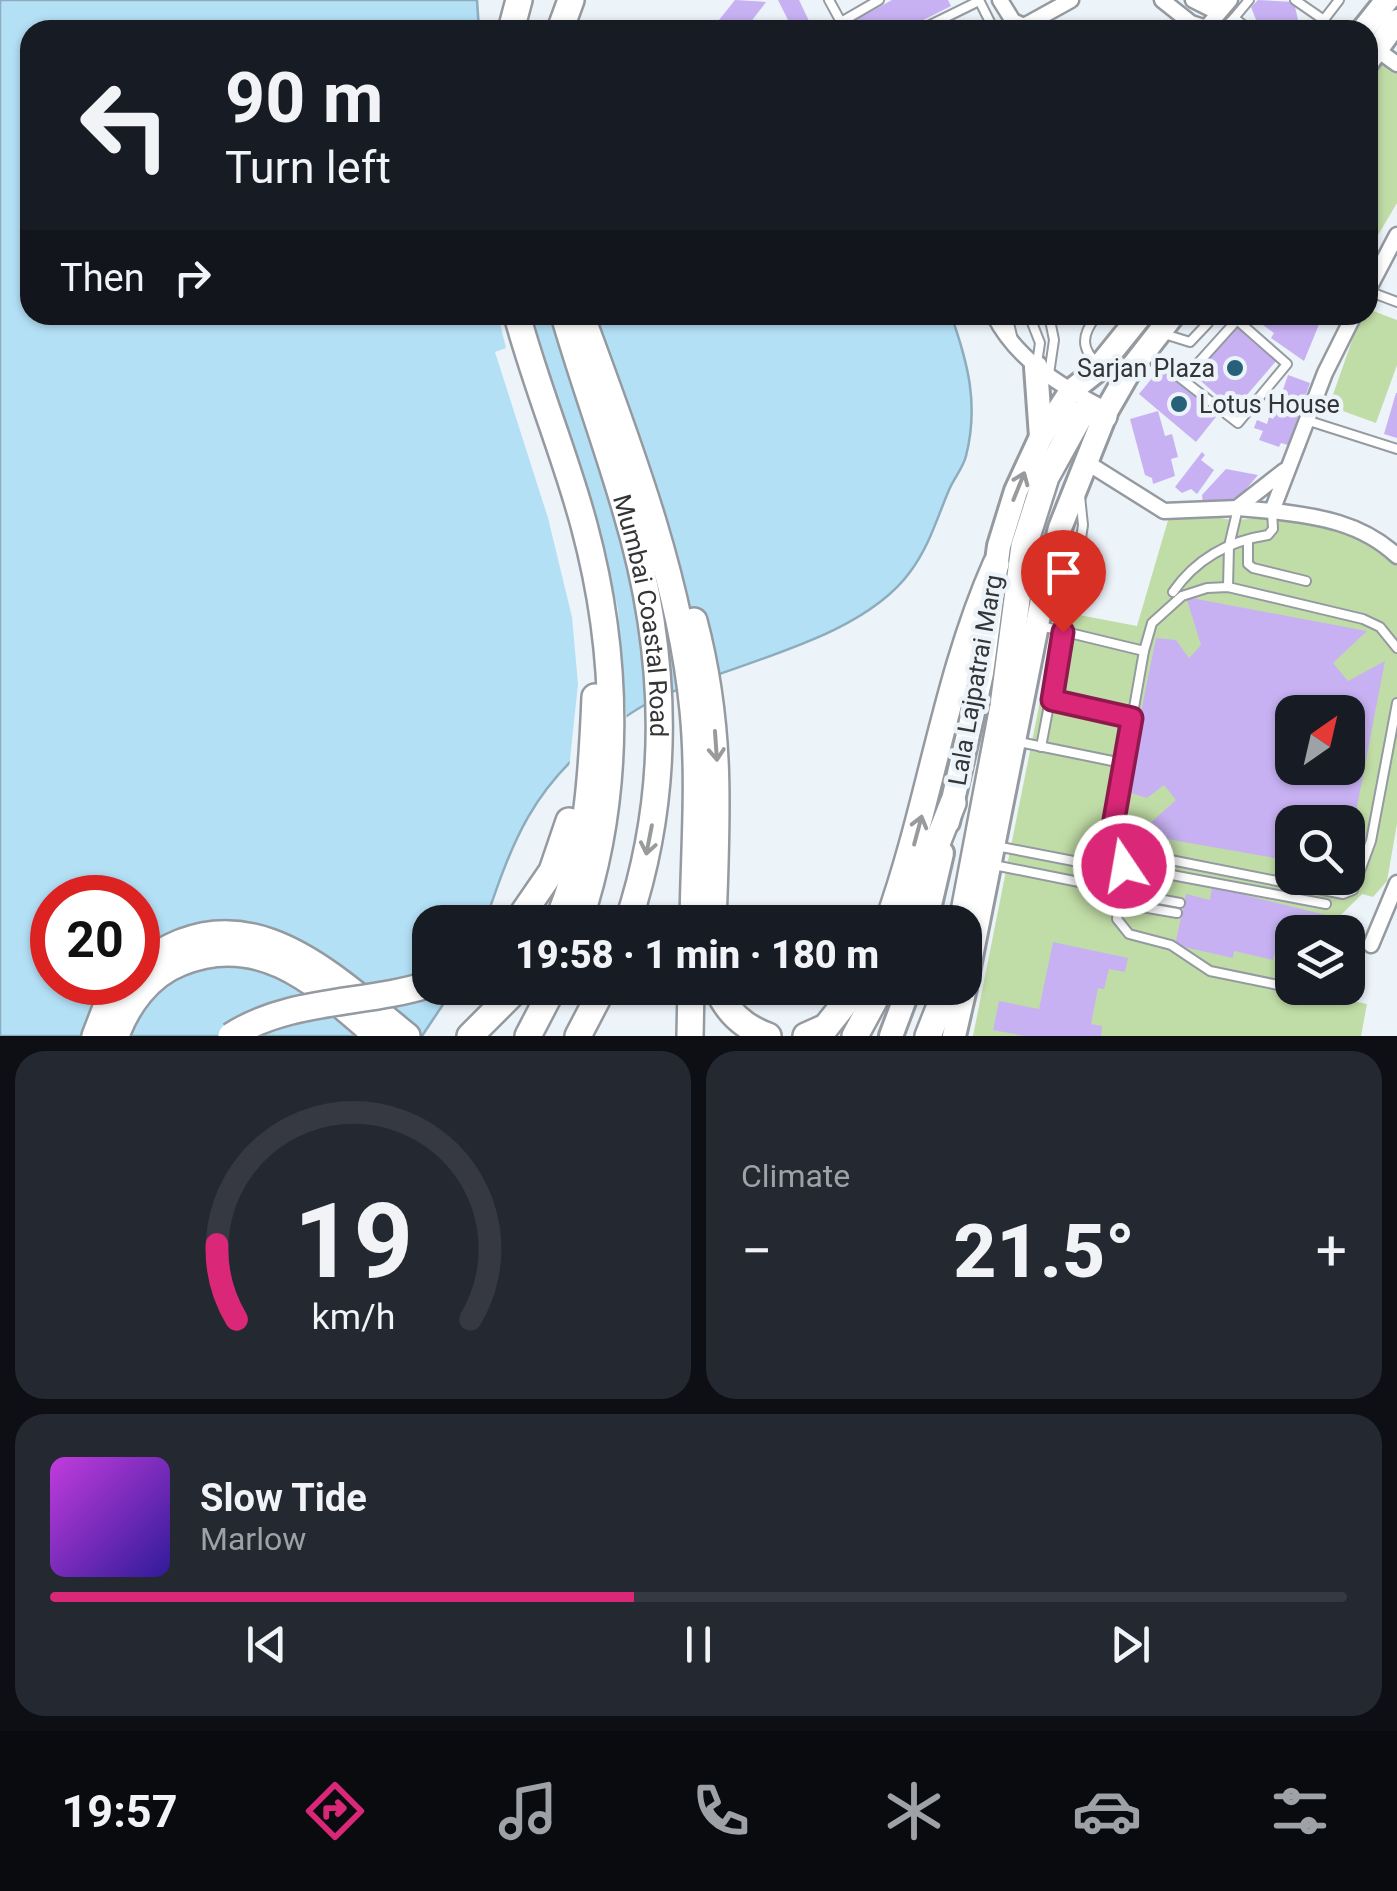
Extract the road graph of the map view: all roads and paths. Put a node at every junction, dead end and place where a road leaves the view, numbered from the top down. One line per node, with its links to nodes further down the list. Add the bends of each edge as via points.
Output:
1 (878, 0): 12 (lane)
2 (979, 0): 13 (lane)
3 (1071, 0): 14 (street)
4 (1162, 0): 15 (street)
5 (1193, 0): 6 (street, via 1208,8)
6 (1216, 0)
7 (1230, 0): 16 (street)
8 (1249, 0): 11 (lane)
9 (1295, 0): 18 (lane)
10 (1339, 0): 18 (lane)
11 (1234, 18): 17 (lane)
12 (852, 20)
13 (940, 20)
14 (1035, 20)
15 (1187, 20)
16 (1213, 20)
17 (1237, 20)
18 (1324, 20)
19 (1397, 235): 20 (street)
20 (1378, 271)
21 (567, 325): 82 (highway, Mumbai Coastal Road, one-way to 82, via 631,528 659,669 660,766)
22 (584, 325): 49 (highway)
23 (1000, 325): 37 (street)
24 (1010, 325): 37 (lane)
25 (1034, 325): 39 (lane)
26 (1050, 325): 39 (lane, via 1054,340)
27 (1084, 325): 35 (lane)
28 (1089, 325): 35 (lane)
29 (1133, 325): 38 (main road)
30 (1206, 325): 36 (lane, via 1190,342)
31 (1232, 325): 40 (lane)
32 (1243, 325): 40 (lane, via 1287,364 1238,423)
33 (1349, 325): 42 (street)
34 (520, 327): 63 (highway, via 581,571); 81 (highway, Mumbai Coastal Road, via 584,523 608,660 608,787)
35 (1085, 330): 38 (lane, via 1088,356)
36 (1159, 333): 40 (lane); 41 (main road)
37 (1016, 350): 39 (street)
38 (1101, 366): 41 (main road)
39 (1043, 370): 41 (street); 43 (main road)
40 (1183, 380)
41 (1091, 408): 43 (main road, Lala Lajpatrai Marg); 46 (main road, Lala Lajpatrai Marg); 88 (highway, via 1046,477 1024,546 1003,706)
42 (1306, 420): 44 (lane); 45 (street)
43 (1041, 438): 53 (main road, Lala Lajpatrai Marg, one-way to 43, via 1016,491)
44 (1397, 449)
45 (1289, 467): 47 (street); 48 (street)
46 (1082, 471): 47 (street, via 1164,511); 57 (main road, Lala Lajpatrai Marg, via 1042,600)
47 (1238, 508): 48 (street); 51 (lane)
48 (1272, 510): 50 (lane, via 1271,533); 52 (street, via 1353,527)
49 (650, 521): 83 (highway, via 680,622 693,712); 84 (highway, one-way to 84, via 692,615 712,701 718,767)
50 (1248, 540): 51 (lane); 54 (lane, via 1253,568)
51 (1229, 546): 55 (lane); 56 (lane, via 1198,562)
52 (1397, 556)
53 (996, 564): 70 (main road, Lala Lajpatrai Marg, via 982,673); 85 (highway, one-way to 53, via 967,634)
54 (1306, 581)
55 (1228, 587): 59 (lane, via 1362,619 1380,627); 60 (lane, via 1193,592 1166,609 1152,623)
56 (1174, 592)
57 (1046, 627): 58 (lane); 61 (main road, Lala Lajpatrai Marg)
58 (1063, 632): 60 (lane); 62 (lane)
59 (1397, 648)
60 (1144, 651): 66 (lane)
61 (1036, 678): 62 (lane); 67 (main road, Lala Lajpatrai Marg)
62 (1056, 681): 64 (lane)
63 (596, 692): 79 (highway, via 563,846); 80 (highway, via 586,814)
64 (1052, 700): 66 (lane); 68 (lane)
65 (1397, 703): 71 (lane, via 1371,841 1354,890 1343,894)
66 (1132, 718): 69 (lane)
67 (1020, 743): 68 (lane); 72 (main road, Lala Lajpatrai Marg)
68 (1040, 747): 69 (lane)
69 (1122, 763): 71 (lane, via 1114,820)
70 (953, 803): 86 (highway); 87 (main road, Lala Lajpatrai Marg)
71 (1125, 851): 73 (lane)
72 (991, 855): 74 (lane, via 1089,884); 74 (lane, via 1089,864); 89 (main road, Lala Lajpatrai Marg)
73 (1124, 866): 76 (lane); 78 (lane)
74 (1107, 878): 76 (lane)
75 (1397, 882): 90 (street)
76 (1122, 887): 77 (lane); 77 (lane, via 1178,908)
77 (1119, 903): 92 (lane, via 1117,919 1129,934 1171,945 1220,974)
78 (1326, 904)
79 (529, 905)
80 (563, 905)
81 (584, 905)
82 (633, 905)
83 (694, 905)
84 (714, 905)
85 (894, 905)
86 (913, 905)
87 (930, 905)
88 (965, 905)
89 (981, 905)
90 (1371, 945)
91 (160, 953): 109 (highway, via 198,936 268,939 316,964)
92 (1275, 984)
93 (412, 989): 107 (highway, bridge, via 292,1011)
94 (108, 1005): 105 (highway)
95 (501, 1005): 110 (highway)
96 (544, 1005): 111 (highway)
97 (595, 1005): 112 (highway)
98 (691, 1005): 113 (highway)
99 (726, 1005): 114 (highway)
100 (844, 1005): 115 (highway)
101 (872, 1005): 116 (highway)
102 (903, 1005): 117 (main road)
103 (940, 1005): 118 (highway)
104 (961, 1005): 119 (main road, Lala Lajpatrai Marg)
105 (95, 1036)
106 (116, 1036): 108 (highway, via 131,1005 158,976 216,952 257,954 281,964)
107 (231, 1036)
108 (376, 1036)
109 (407, 1036)
110 (470, 1036)
111 (528, 1036)
112 (578, 1036)
113 (690, 1036)
114 (768, 1036)
115 (806, 1036)
116 (855, 1036)
117 (892, 1036)
118 (928, 1036)
119 (954, 1036)

